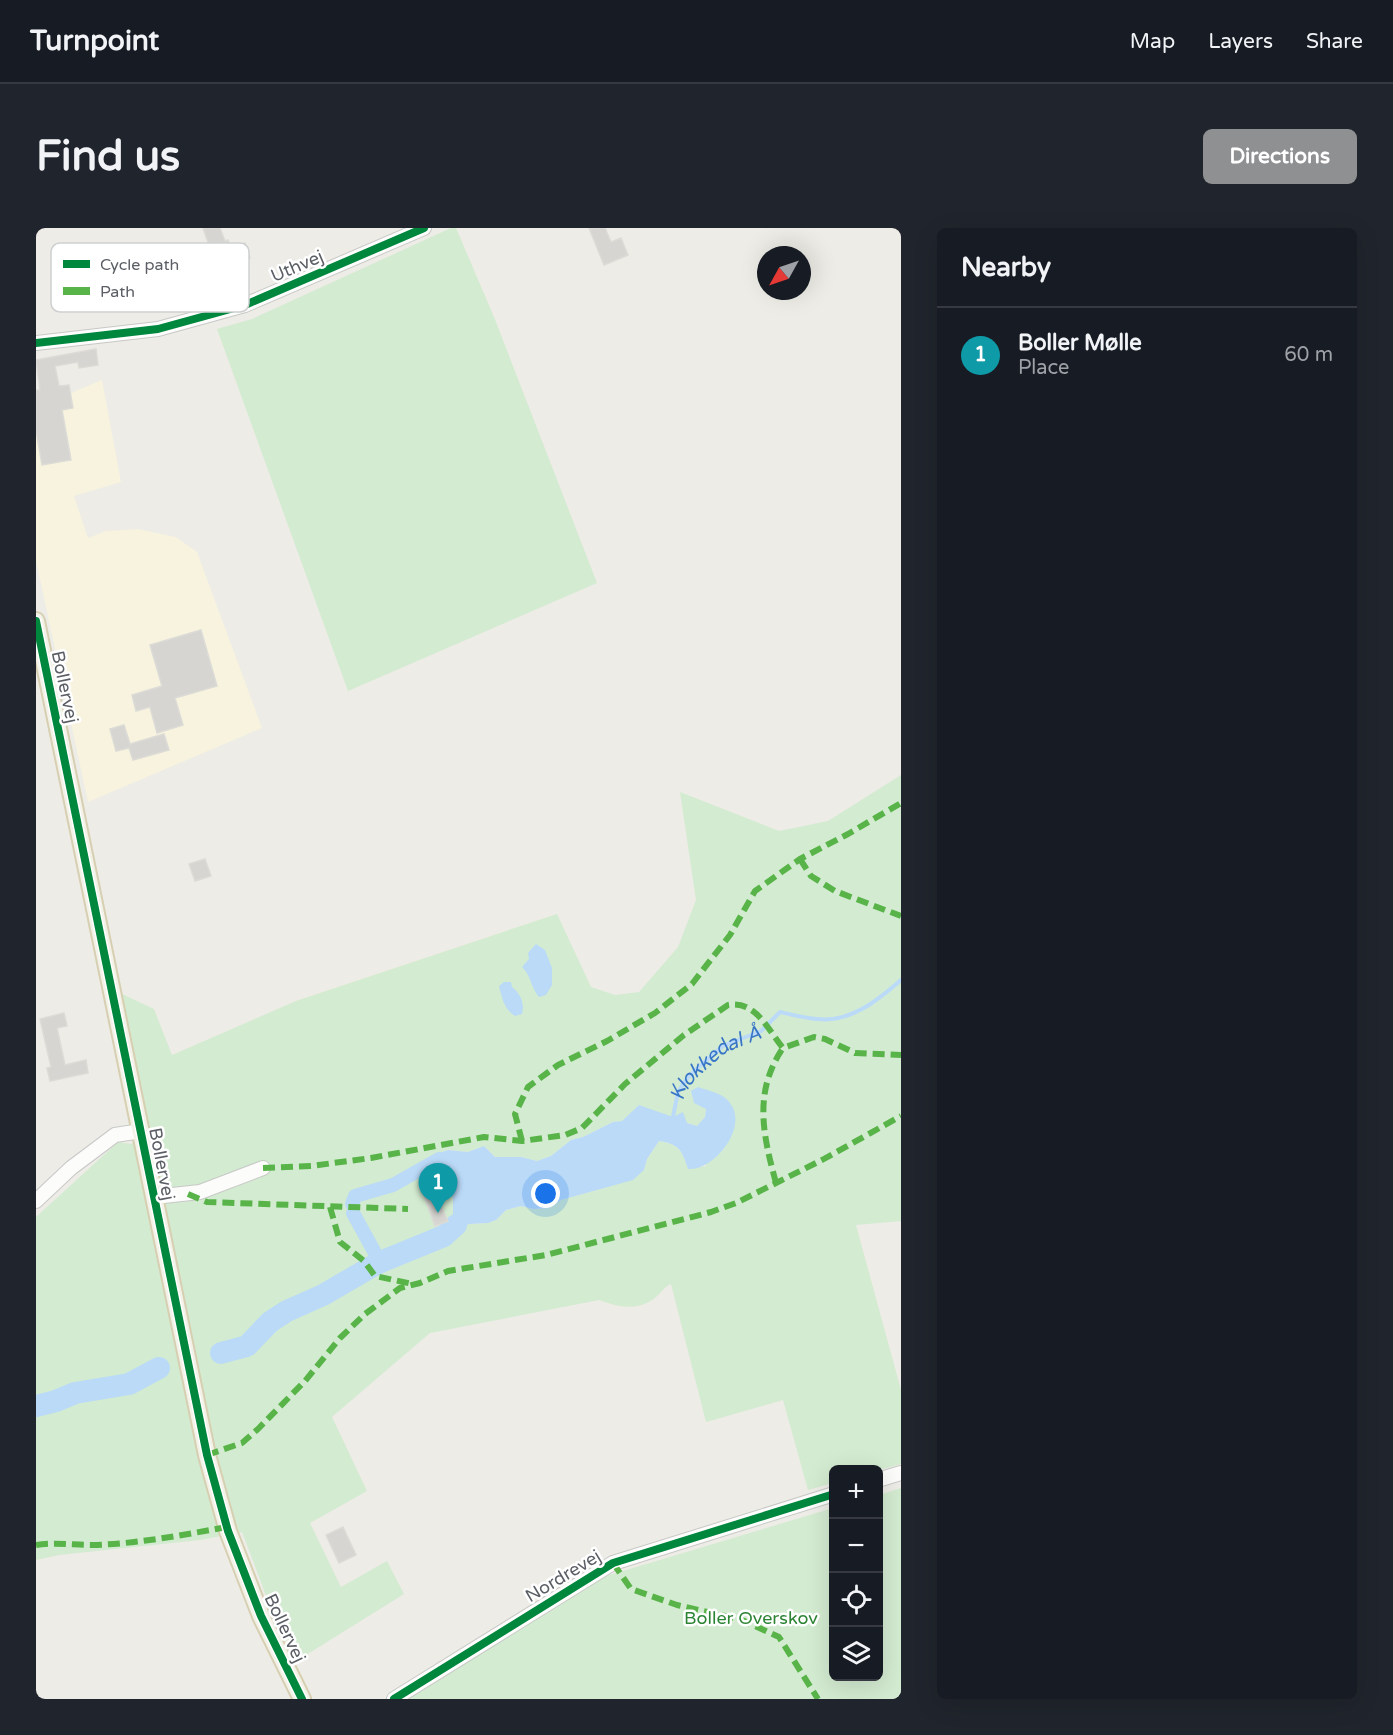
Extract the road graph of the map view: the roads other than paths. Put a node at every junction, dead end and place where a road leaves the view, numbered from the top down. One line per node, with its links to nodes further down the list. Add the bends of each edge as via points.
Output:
1 (424, 228): 2 (street, Uthvej)
2 (249, 302)
3 (217, 312): 4 (street, Uthvej, via 158,329)
4 (36, 343)
5 (36, 621): 6 (main road, Bollervej)
6 (141, 1131): 8 (main road, Bollervej); 9 (street, via 115,1135)
7 (263, 1168): 8 (street, Bollervej, via 200,1192)
8 (154, 1197): 13 (main road, Bollervej, via 207,1455 228,1531 261,1616)
9 (36, 1201)
10 (901, 1473): 11 (street)
11 (883, 1479)
12 (829, 1496): 14 (street, Nordrevej, via 613,1563)
13 (302, 1699)
14 (394, 1699)

